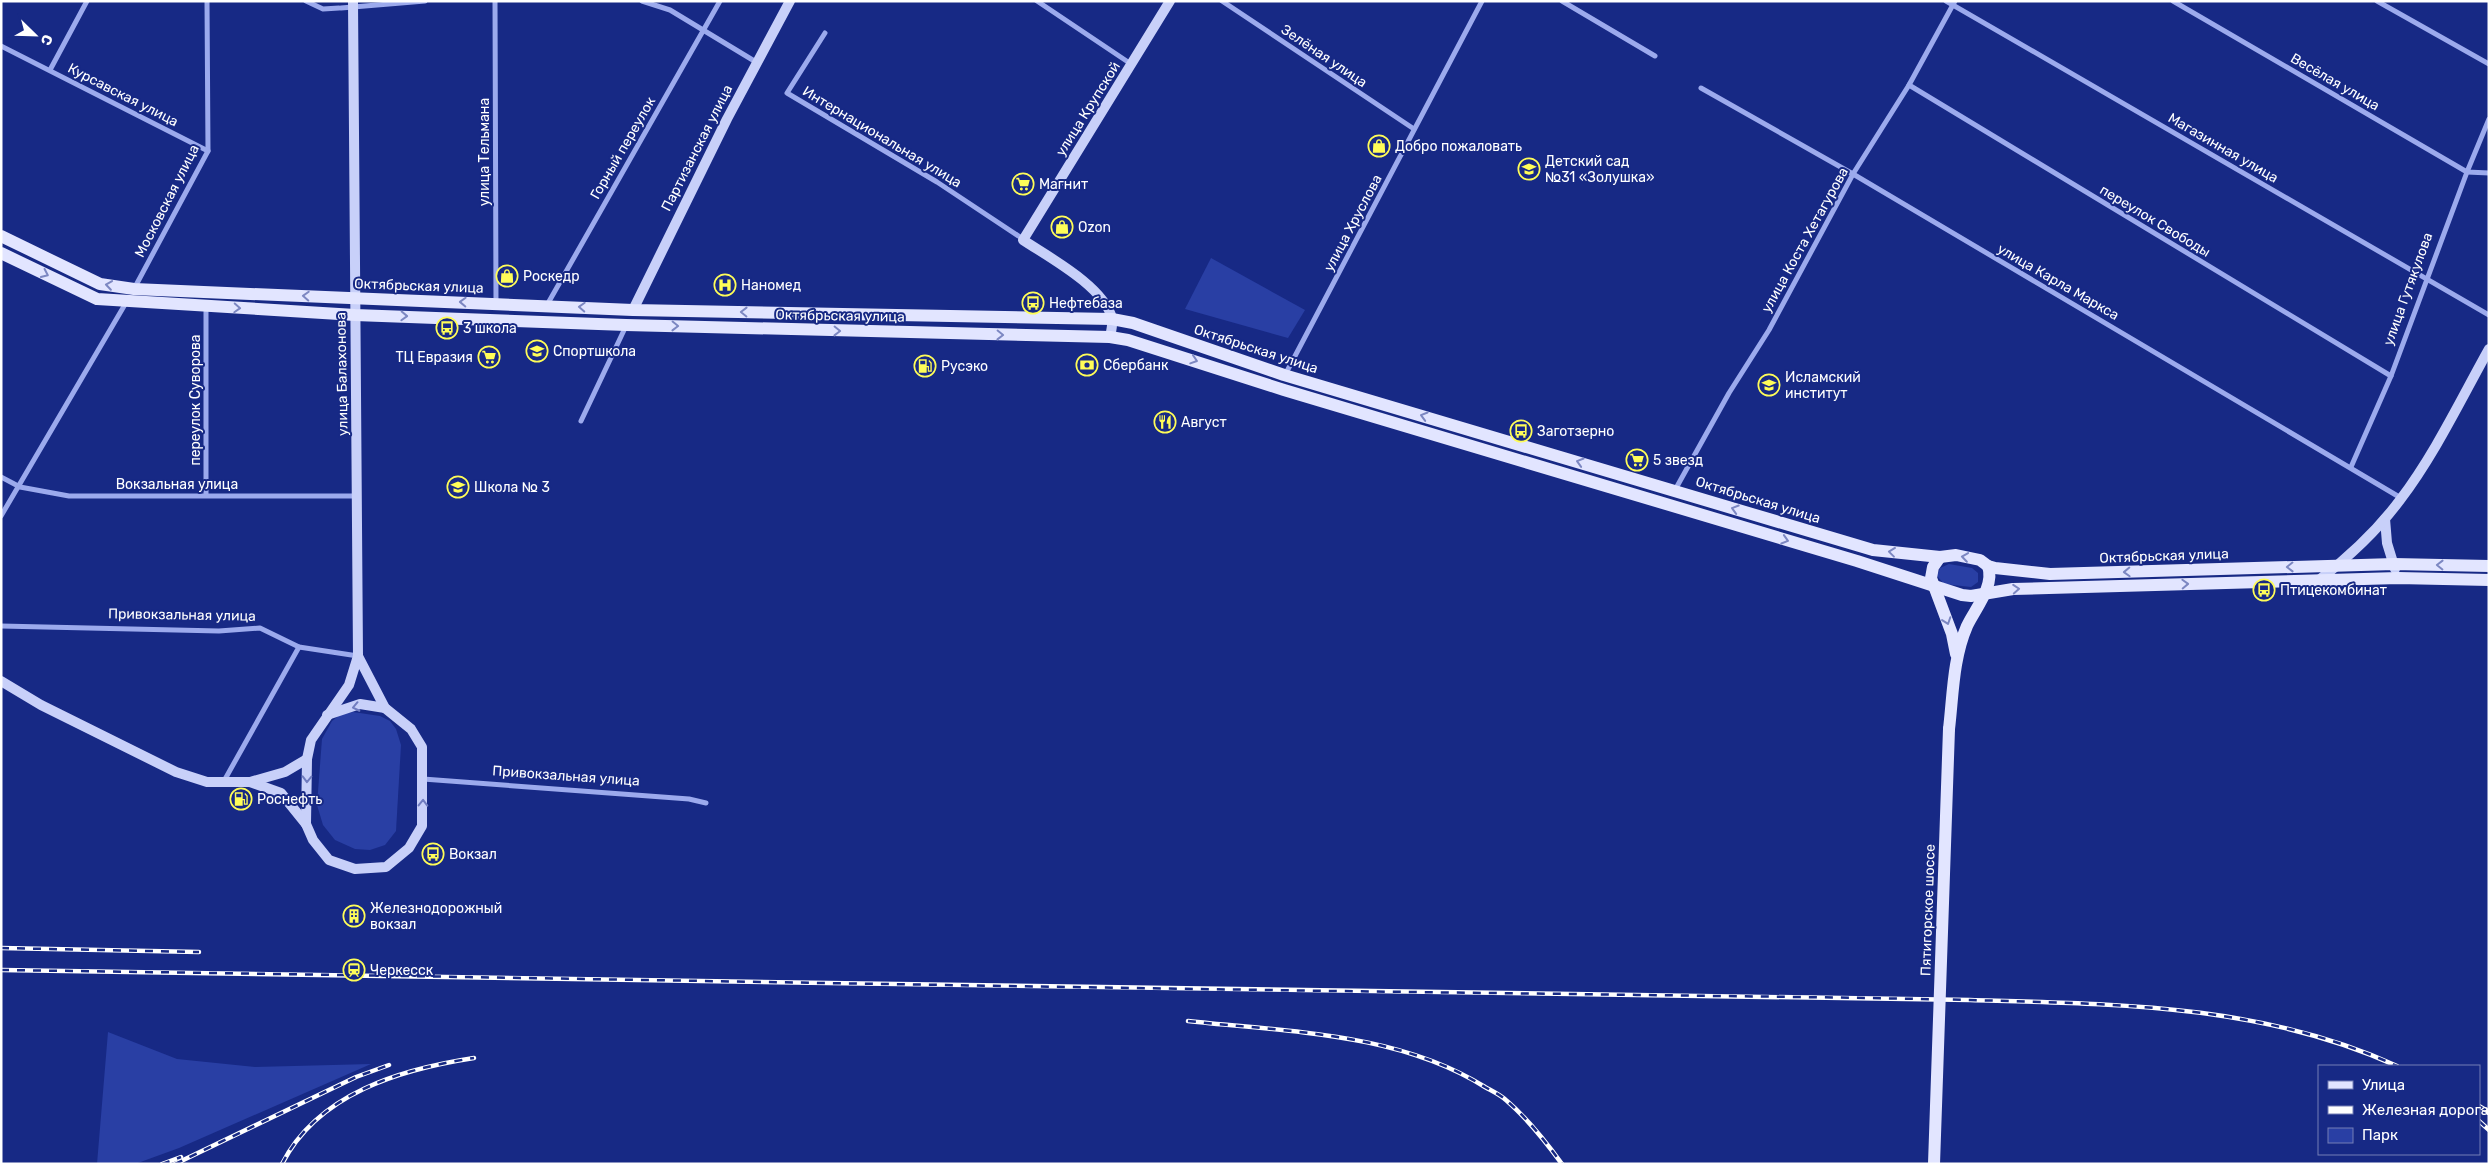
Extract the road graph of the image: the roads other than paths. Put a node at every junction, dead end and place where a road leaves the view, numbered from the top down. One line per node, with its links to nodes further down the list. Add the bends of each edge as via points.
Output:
1 (87, 1): 26 (street)
2 (206, 1): 31 (street, Московская улица)
3 (306, 1): 18 (street, via 323,9)
4 (425, 1): 18 (street)
5 (495, 1): 42 (street, улица Тельмана)
6 (642, 1): 19 (street, via 670,10)
7 (720, 1): 19 (street, Горный переулок)
8 (790, 1): 23 (street, Партизанская улица)
9 (1037, 1): 24 (street)
10 (1170, 1): 24 (street, улица Крупской)
11 (1222, 1): 30 (street, Зелёная улица)
12 (1482, 1): 30 (street, улица Хруслова)
13 (1562, 1): 22 (street)
14 (1946, 1): 17 (street, Магазинная улица)
15 (2173, 1): 32 (street, Весёлая улица)
16 (2377, 1): 25 (street)
17 (1954, 3): 27 (street, улица Коста Хетагурова); 38 (street, Магазинная улица)
18 (353, 4): 40 (street, улица Балахонова)
19 (703, 30): 23 (street); 44 (street, Горный переулок)
20 (825, 33): 36 (street, Интернациональная улица, via 787,93 937,182)
21 (1, 46): 26 (street, Курсавская улица)
22 (1655, 56)
23 (756, 62): 45 (street, Партизанская улица)
24 (1132, 64): 36 (street, улица Крупской)
25 (2489, 64)
26 (50, 70): 31 (street, Курсавская улица)
27 (1908, 84): 34 (street, улица Коста Хетагурова); 53 (street, переулок Свободы)
28 (1701, 88): 34 (street, улица Карла Маркса)
29 (2489, 119): 32 (street, улица Гутякулова)
30 (1414, 129): 52 (street, улица Хруслова)
31 (208, 151): 39 (street, Московская улица)
32 (2466, 172): 33 (street, Весёлая улица); 38 (street, улица Гутякулова)
33 (2489, 173)
34 (1853, 174): 55 (street, улица Карла Маркса); 58 (street, улица Коста Хетагурова, via 1769,330 1724,401)
35 (1, 236): 39 (main road, Октябрьская улица, one-way to 35, via 100,284)
36 (1023, 240): 48 (street, via 1087,284)
37 (1, 253): 41 (main road, Октябрьская улица, one-way to 41, via 97,299)
38 (2426, 279): 47 (street, Магазинная улица); 53 (street, улица Гутякулова)
39 (134, 289): 40 (main road, Октябрьская улица, one-way to 39)
40 (355, 299): 42 (main road, Октябрьская улица, one-way to 40); 46 (street, улица Балахонова)
41 (127, 301): 43 (main road, Октябрьская улица); 57 (street)
42 (496, 304): 44 (main road, Октябрьская улица)
43 (206, 306): 46 (main road, Октябрьская улица, one-way to 46); 59 (street, переулок Суворова)
44 (547, 306): 45 (main road, Октябрьская улица, one-way to 44)
45 (633, 310): 48 (main road, Октябрьская улица, one-way to 45)
46 (355, 314): 49 (main road, Октябрьская улица, one-way to 49); 60 (street, улица Балахонова)
47 (2489, 315)
48 (1112, 319): 50 (street); 52 (main road, Октябрьская улица, via 1133,323)
49 (626, 325): 50 (main road, Октябрьская улица, one-way to 50); 54 (street)
50 (1110, 337): 72 (main road, Октябрьская улица, one-way to 72, via 1140,343 1284,390)
51 (2489, 349): 61 (street)
52 (1284, 375): 58 (main road, Октябрьская улица, one-way to 52)
53 (2391, 376): 55 (street, улица Гутякулова)
54 (581, 421)
55 (2351, 466): 61 (street, улица Карла Маркса)
56 (1, 477): 57 (street, Вокзальная улица)
57 (20, 487): 59 (street, Вокзальная улица, via 69,496); 62 (street)
58 (1675, 491): 64 (main road, Октябрьская улица, one-way to 58, via 1873,550)
59 (206, 495): 60 (street, Вокзальная улица)
60 (357, 496): 76 (street, улица Балахонова)
61 (2402, 498): 63 (street)
62 (1, 516)
63 (2385, 519): 65 (street, via 2387,543); 66 (street)
64 (1940, 557): 67 (main road, Октябрьская улица, one-way to 64, via 1974,558); 72 (main road, Пятигорское шоссе, via 1931,573)
65 (2394, 564): 66 (main road, Октябрьская улица); 68 (main road, Октябрьская улица, one-way to 65); 69 (street)
66 (2339, 565): 67 (main road, Октябрьская улица, one-way to 67, via 2050,574); 70 (street)
67 (1988, 566): 73 (main road, Пятигорское шоссе, via 1989,581)
68 (2489, 566)
69 (2398, 578): 70 (main road, Октябрьская улица); 71 (main road, Октябрьская улица)
70 (2319, 580): 73 (main road, Октябрьская улица, one-way to 70, via 2032,588)
71 (2489, 580)
72 (1935, 586): 73 (main road, Октябрьская улица, via 1962,595); 77 (main road, Пятигорское шоссе, one-way to 77)
73 (1984, 593): 77 (main road, Пятигорское шоссе, via 1966,629)
74 (1, 626): 75 (street, Привокзальная улица, via 219,631 260,628)
75 (298, 648): 76 (street, Привокзальная улица); 83 (street)
76 (358, 656): 79 (street, улица Балахонова); 80 (street, улица Балахонова, via 349,685)
77 (1957, 657): 87 (main road, Пятигорское шоссе, bridge, via 1949,729)
78 (1, 681): 83 (street, via 41,705 176,772 207,782)
79 (385, 708): 80 (street, one-way to 80, via 360,704); 82 (street, улица Балахонова, via 411,729 422,747)
80 (327, 715): 81 (street, улица Балахонова, via 311,740)
81 (307, 759): 84 (street, via 285,772); 86 (street, улица Балахонова, one-way to 86)
82 (423, 779): 85 (street, Привокзальная улица, via 689,799); 86 (street, улица Балахонова, one-way to 82, via 313,840 330,860 355,869 386,867 409,848 422,826)
83 (224, 781): 84 (street)
84 (250, 782): 86 (street, via 281,793)
85 (706, 803)
86 (306, 824)
87 (1934, 1164)

